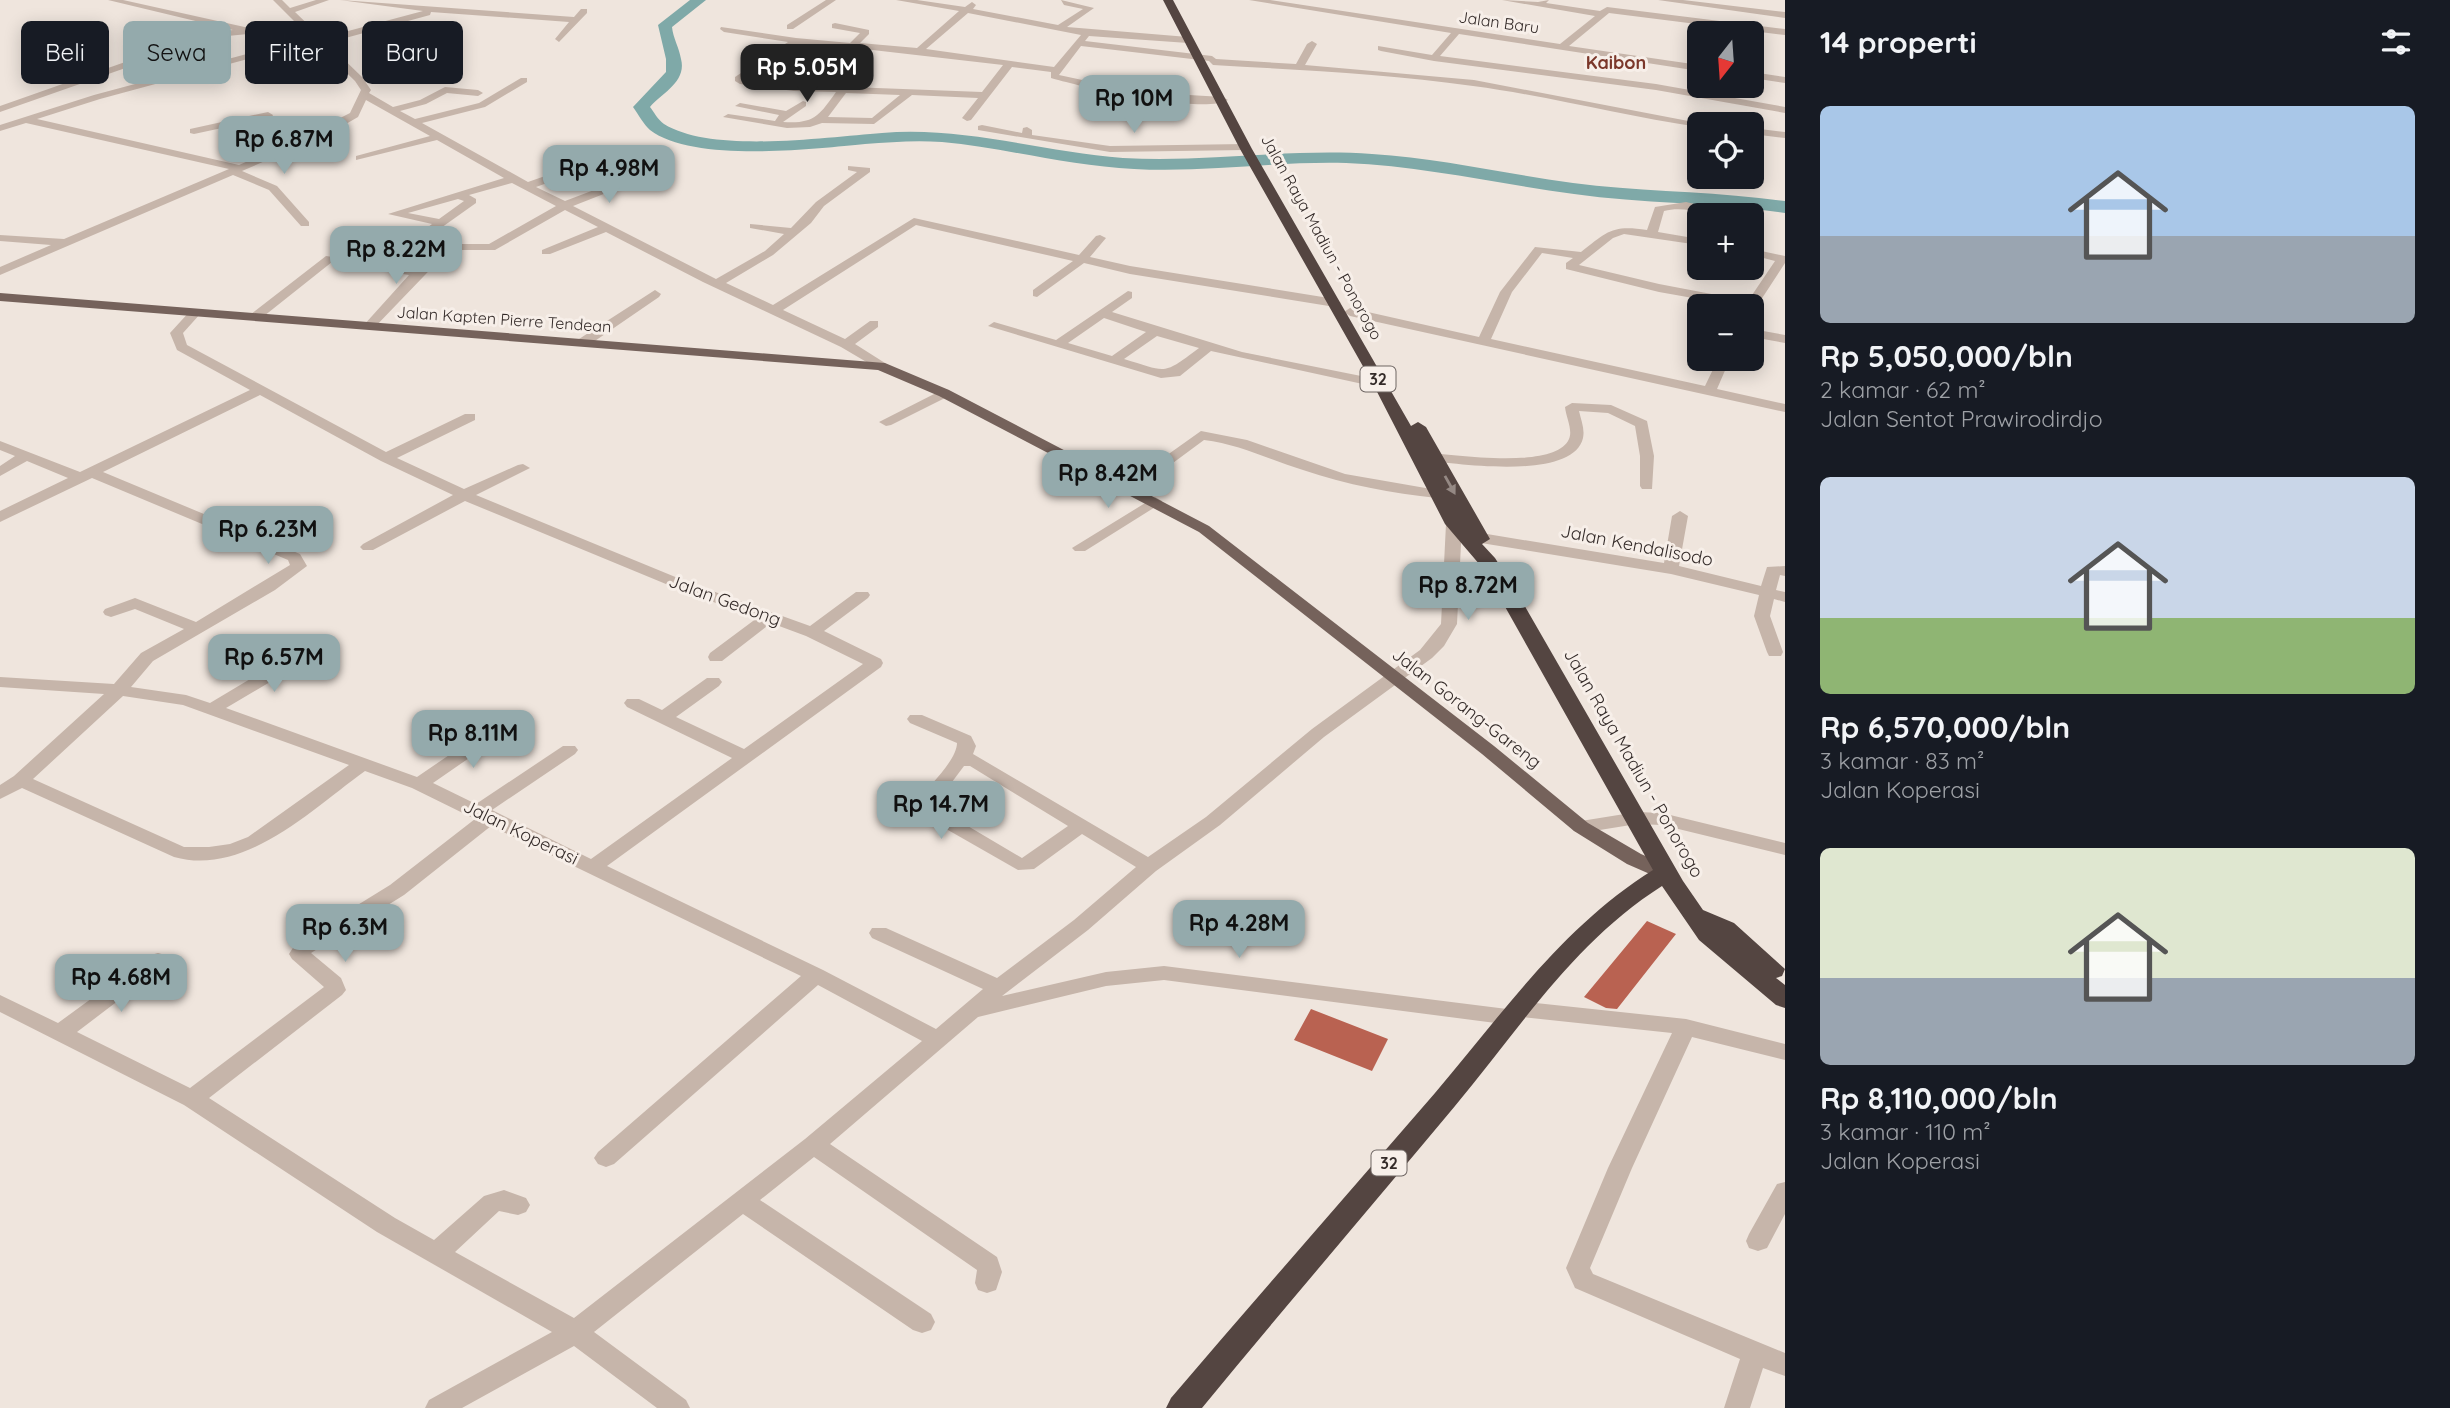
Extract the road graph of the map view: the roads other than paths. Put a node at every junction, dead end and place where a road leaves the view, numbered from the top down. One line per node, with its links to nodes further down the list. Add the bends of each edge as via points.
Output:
1 (112, 0): 29 (street)
2 (277, 0): 19 (street)
3 (325, 0): 19 (street)
4 (348, 0): 21 (street)
5 (452, 0): 21 (street)
6 (832, 0): 28 (street)
7 (900, 0): 18 (street)
8 (978, 0): 18 (street)
9 (1052, 0): 16 (street)
10 (1168, 0): 38 (highway, Jalan Raya Madiun - Ponorogo / 32)
11 (1178, 0): 50 (highway)
12 (1253, 0): 34 (street, Jalan Baru)
13 (1506, 0): 17 (street)
14 (1656, 0): 23 (street)
15 (1662, 0): 24 (street)
16 (1064, 1): 31 (street, via 1090,8)
17 (1542, 3): 22 (street)
18 (967, 10): 31 (street); 46 (street)
19 (290, 11): 26 (street)
20 (584, 11): 25 (street)
21 (427, 13): 25 (street); 33 (street)
22 (1600, 14): 23 (street, via 1607,10); 44 (street)
23 (1645, 15): 35 (street)
24 (1785, 15)
25 (574, 20): 37 (street)
26 (298, 21)
27 (835, 26): 42 (street, via 866,32)
28 (790, 27)
29 (245, 29)
30 (724, 29): 39 (street)
31 (1057, 29): 36 (street)
32 (245, 31): 73 (street, via 194,37)
33 (348, 32)
34 (1456, 32): 44 (street, Jalan Baru); 49 (street)
35 (1785, 32)
36 (1087, 33): 38 (street); 40 (street)
37 (559, 39)
38 (1188, 40): 48 (highway, Jalan Raya Madiun - Ponorogo / 32)
39 (796, 41): 42 (street); 62 (street, via 738,79)
40 (1077, 43): 48 (street); 56 (street)
41 (1312, 44): 54 (street)
42 (858, 45): 46 (street); 63 (street, via 846,64)
43 (1381, 48): 49 (street)
44 (1561, 48): 45 (street, Jalan Baru)
45 (1575, 50): 53 (street, Jalan Baru); 57 (street)
46 (919, 51): 51 (street)
47 (245, 58): 83 (street)
48 (1198, 58): 50 (street); 71 (highway, Jalan Raya Madiun - Ponorogo / 32)
49 (1434, 58): 52 (street)
50 (1213, 60): 54 (street); 85 (highway, via 1243,115)
51 (1010, 63): 56 (street); 68 (street)
52 (1487, 66): 57 (street); 61 (street)
53 (1687, 66)
54 (1299, 68): 61 (street)
55 (348, 69): 67 (street, via 366,90)
56 (1056, 70): 71 (street, via 1054,76 1115,90)
57 (1563, 74): 69 (street); 77 (street)
58 (1764, 77): 60 (street)
59 (524, 80): 87 (street, via 482,106)
60 (1785, 80)
61 (1475, 83): 69 (street)
62 (764, 85): 63 (street); 76 (street, via 741,107)
63 (814, 89): 64 (street)
64 (843, 90): 65 (street); 86 (street)
65 (911, 91): 68 (street); 84 (street, via 874,121)
66 (478, 93): 75 (street, via 445,90 423,102)
67 (363, 94): 75 (street); 96 (street, via 354,115)
68 (985, 95): 82 (street)
69 (1554, 96): 88 (street)
70 (774, 99): 76 (street)
71 (1223, 100): 85 (highway, Jalan Raya Madiun - Ponorogo / 32)
72 (803, 104): 78 (street)
73 (0, 108)
74 (863, 109): 84 (street)
75 (391, 110): 87 (street)
76 (760, 110): 78 (street)
77 (1785, 110)
78 (788, 114): 89 (street)
79 (268, 115): 81 (street)
80 (728, 117): 89 (street)
81 (251, 118): 92 (street); 96 (street)
82 (967, 118)
83 (26, 120): 90 (street); 102 (street)
84 (852, 120): 86 (street)
85 (1231, 120): 97 (highway, Jalan Raya Madiun - Ponorogo / 32)
86 (818, 121): 89 (street)
87 (412, 123): 95 (street)
88 (1687, 123)
89 (773, 124)
90 (0, 128)
91 (982, 128): 97 (street, via 1110,149)
92 (194, 131)
93 (1764, 132): 94 (street)
94 (1785, 135)
95 (438, 137): 99 (street); 105 (street)
96 (295, 145): 102 (street)
97 (1245, 147): 135 (highway, Jalan Raya Madiun - Ponorogo / 32, via 1279,192)
98 (629, 150): 100 (street)
99 (360, 158)
100 (586, 165): 103 (street); 106 (street)
101 (852, 168): 114 (street, via 866,170 820,204)
102 (237, 170): 111 (street, via 273,188); 120 (street)
103 (607, 172)
104 (643, 175): 108 (street)
105 (513, 179): 106 (street); 107 (street)
106 (528, 187): 108 (street)
107 (458, 194): 110 (street, via 472,201); 110 (street, via 394,215)
108 (565, 205): 113 (street); 127 (street, via 491,248 446,246)
109 (1687, 207): 116 (street, via 1659,209)
110 (442, 223): 115 (street)
111 (305, 224)
112 (754, 226): 114 (street)
113 (608, 228): 121 (street); 128 (street)
114 (793, 232): 128 (street, via 769,253)
115 (427, 233)
116 (1652, 234): 119 (street); 123 (street, via 1618,231)
117 (0, 238): 120 (street)
118 (1100, 238): 125 (street)
119 (1687, 240)
120 (66, 242): 126 (street)
121 (546, 252)
122 (1764, 255): 124 (street)
123 (1583, 256): 131 (street, via 1570,266); 146 (street, via 1539,249 1514,278 1491,317)
124 (1784, 259): 132 (street)
125 (1081, 260): 129 (street); 135 (street); 136 (street, via 912,221)
126 (0, 271)
127 (418, 273): 139 (street, via 330,258); 141 (street)
128 (717, 283): 136 (street)
129 (1037, 293)
130 (655, 294): 147 (street)
131 (1690, 294)
132 (1759, 294)
133 (1128, 295): 138 (street)
134 (0, 297): 137 (main road, Jalan Kapten Pierre Tendean)
135 (1343, 308): 146 (street); 154 (highway, Jalan Raya Madiun - Ponorogo / 32); 163 (highway, Jalan Raya Madiun - Ponorogo / 32)
136 (775, 309): 148 (street)
137 (195, 313): 139 (main road, Jalan Kapten Pierre Tendean); 155 (street, Jalan Gedong, via 176,333 181,346)
138 (1102, 313): 143 (street); 149 (street)
139 (255, 317): 141 (main road, Jalan Kapten Pierre Tendean)
140 (874, 324): 148 (street)
141 (369, 326): 147 (main road, Jalan Kapten Pierre Tendean)
142 (993, 326): 149 (street)
143 (1154, 332): 150 (street); 151 (street)
144 (1764, 335): 145 (street)
145 (1785, 339)
146 (1484, 341): 156 (street)
147 (584, 342): 152 (main road, Jalan Kapten Pierre Tendean)
148 (846, 344): 152 (street)
149 (1059, 344): 151 (street)
150 (1209, 347): 151 (street, via 1175,373); 154 (street, via 1306,372)
151 (1113, 361)
152 (880, 366): 157 (main road, Jalan Gorang-Gareng)
153 (1719, 371): 156 (street)
154 (1381, 384): 163 (highway, Jalan Raya Madiun - Ponorogo / 32)
155 (260, 390): 164 (street, Jalan Gedong); 167 (street)
156 (1709, 392): 158 (street)
157 (944, 393): 160 (street); 169 (main road, Jalan Gorang-Gareng)
158 (1785, 408)
159 (470, 417): 164 (street)
160 (886, 422)
161 (0, 445): 162 (street)
162 (26, 456): 166 (street); 167 (street)
163 (1426, 456): 168 (street, via 1542,461 1574,445 1572,407 1602,408 1642,424); 170 (highway, Jalan Raya Madiun - Ponorogo / 32); 176 (highway, Jalan Raya Madiun - Ponorogo / 32, one-way to 176)
164 (386, 458): 171 (street, Jalan Gedong)
165 (523, 468): 171 (street)
166 (0, 472)
167 (84, 475): 173 (street); 187 (street, via 294,556 299,562 289,575)
168 (1647, 486)
169 (1130, 488): 170 (street, via 1201,435 1313,469); 172 (main road, Jalan Gorang-Gareng)
170 (1437, 494): 175 (highway, Jalan Raya Madiun - Ponorogo / 32)
171 (464, 495): 177 (street); 186 (street, Jalan Gedong)
172 (1155, 501): 178 (street); 192 (main road, Jalan Gorang-Gareng, via 1204,530)
173 (1, 515)
174 (1680, 516): 180 (street)
175 (1454, 524): 179 (highway, Jalan Raya Madiun - Ponorogo / 32); 192 (street, via 1448,624 1426,654)
176 (1480, 538): 179 (highway, Jalan Raya Madiun - Ponorogo / 32); 180 (street, Jalan Kendalisodo)
177 (369, 547)
178 (1080, 548)
179 (1488, 562): 209 (highway, Jalan Raya Madiun - Ponorogo / 32)
180 (1671, 569): 182 (street, Jalan Kendalisodo)
181 (1785, 571): 182 (street, via 1773,570)
182 (1767, 593): 184 (street, Jalan Kendalisodo); 190 (street, via 1763,622)
183 (862, 595): 188 (street)
184 (1785, 597)
185 (111, 612): 187 (street, via 135,603)
186 (768, 617): 188 (street, Jalan Gedong); 191 (street)
187 (197, 628): 195 (street, via 147,657)
188 (812, 632): 202 (street, Jalan Gedong, via 876,663)
189 (318, 646): 197 (street)
190 (1775, 652)
191 (716, 657)
192 (1394, 677): 211 (main road, Jalan Gorang-Gareng); 213 (street)
193 (0, 682): 195 (street, Jalan Koperasi)
194 (713, 682): 198 (street)
195 (119, 690): 197 (street, Jalan Koperasi); 205 (street)
196 (633, 703): 198 (street)
197 (212, 709): 204 (street, Jalan Koperasi)
198 (664, 717): 202 (street)
199 (916, 719): 203 (street, via 965,740)
200 (505, 725): 206 (street)
201 (569, 750): 208 (street)
202 (745, 757): 214 (street, Jalan Gedong)
203 (962, 759): 210 (street, via 973,760); 210 (street, via 925,807 1018,864 1027,864)
204 (363, 764): 205 (street, via 254,841 221,853 197,855 181,853); 206 (street, Jalan Koperasi)
205 (21, 780): 207 (street)
206 (419, 783): 208 (street, Jalan Koperasi)
207 (0, 793)
208 (484, 814): 214 (street, Jalan Koperasi); 230 (street, via 397,890 303,948 299,954 334,983 335,990)
209 (1637, 818): 211 (street); 212 (street, via 1667,820); 215 (highway, Jalan Raya Madiun - Ponorogo / 32)
210 (1082, 825): 213 (street)
211 (1581, 827): 215 (main road, Jalan Gorang-Gareng)
212 (1785, 849)
213 (1149, 866): 221 (street)
214 (593, 867): 219 (street, Jalan Koperasi)
215 (1667, 873): 216 (highway, Jalan Raya Madiun - Ponorogo); 225 (highway, 32, via 1634,890 1598,920)
216 (1709, 926): 220 (highway); 222 (highway)
217 (879, 933): 221 (street)
218 (158, 960): 227 (street)
219 (816, 975): 228 (street, Jalan Koperasi); 232 (street)
220 (1785, 981)
221 (999, 987): 224 (street)
222 (1785, 999)
223 (0, 1003): 227 (street)
224 (972, 1011): 225 (street, via 1106,979 1164,973); 228 (street)
225 (1514, 1013): 226 (street); 245 (highway, 32)
226 (1686, 1027): 229 (street); 241 (street, via 1620,1168 1579,1275)
227 (60, 1033): 230 (street)
228 (937, 1039): 231 (street)
229 (1785, 1052)
230 (192, 1099): 237 (street)
231 (813, 1145): 234 (street); 238 (street, via 988,1264)
232 (606, 1158)
233 (1785, 1191): 236 (street)
234 (742, 1201): 239 (street); 240 (street)
235 (518, 1205): 237 (street, via 504,1200 492,1203)
236 (1758, 1241)
237 (436, 1254): 240 (street)
238 (987, 1283)
239 (922, 1322)
240 (575, 1332): 243 (street); 244 (street)
241 (1755, 1353): 242 (street); 246 (street)
242 (1785, 1365)
243 (439, 1408)
244 (677, 1408)
245 (1182, 1408)
246 (1737, 1408)

